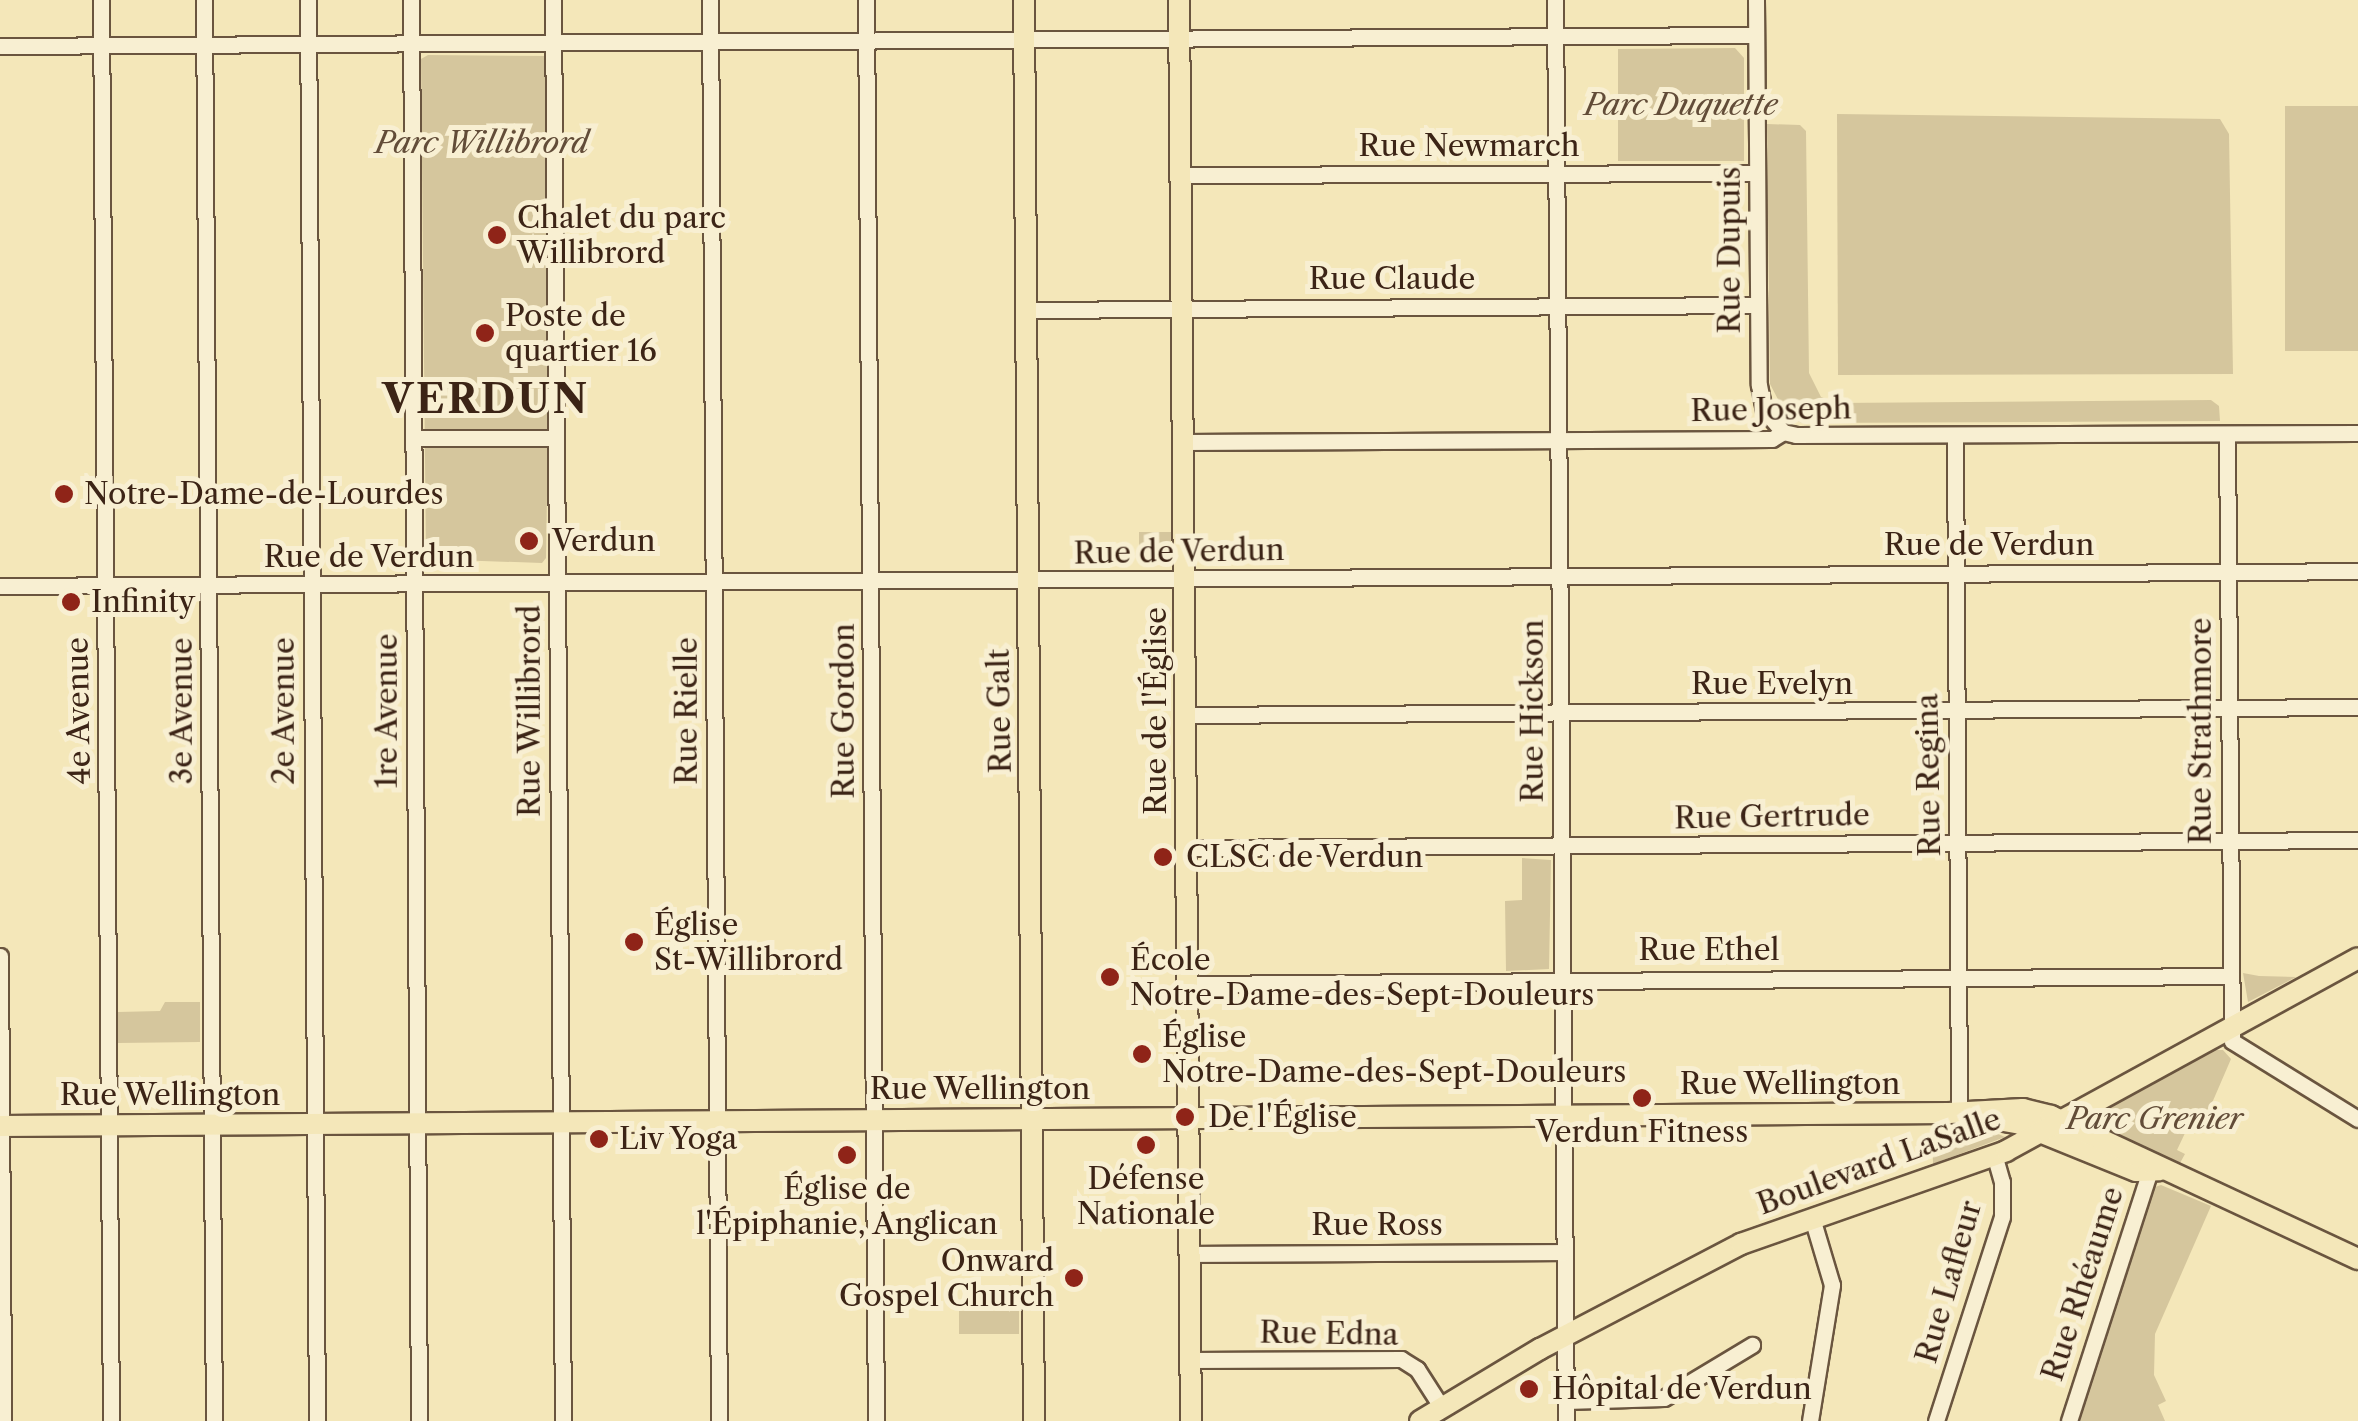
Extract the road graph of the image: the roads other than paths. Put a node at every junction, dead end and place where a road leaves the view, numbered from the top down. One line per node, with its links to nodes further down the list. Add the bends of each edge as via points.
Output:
1 (102, 0): 23 (street, 4e Avenue)
2 (204, 0): 21 (street, 3e Avenue)
3 (308, 0): 19 (street, 2e Avenue)
4 (411, 0): 20 (street, 1re Avenue)
5 (553, 0): 18 (street, Rue Willibrord)
6 (710, 0): 16 (street, Rue Rielle)
7 (866, 0): 17 (street, Rue Gordon)
8 (1024, 0): 15 (main road, Rue Galt)
9 (1179, 0): 14 (main road, Rue de l'Église)
10 (1555, 0): 13 (street, Rue Hickson)
11 (1756, 0): 12 (street, Rue Dupuis)
12 (1756, 35): 13 (street); 25 (street, Rue Dupuis)
13 (1555, 36): 14 (street); 24 (street, Rue Hickson)
14 (1179, 39): 15 (street); 26 (main road, Rue de l'Église)
15 (1024, 40): 17 (street); 30 (main road, Rue Galt)
16 (710, 42): 17 (street); 18 (street); 46 (street, Rue Rielle)
17 (866, 42): 45 (street, Rue Gordon)
18 (553, 43): 20 (street); 36 (street, Rue Willibrord)
19 (308, 44): 20 (street); 21 (street); 52 (street, 2e Avenue)
20 (411, 44): 35 (street, 1re Avenue)
21 (204, 45): 23 (street); 48 (street, 3e Avenue)
22 (0, 46): 23 (street)
23 (102, 46): 51 (street, 4e Avenue)
24 (1556, 173): 25 (street, Rue Newmarch); 26 (street, Rue Newmarch); 27 (street, Rue Hickson)
25 (1757, 173): 28 (street, Rue Dupuis)
26 (1181, 175): 29 (main road, Rue de l'Église)
27 (1557, 306): 28 (street, Rue Claude); 29 (street, Rue Claude); 37 (street, Rue Hickson)
28 (1758, 306): 31 (street, Rue Dupuis, via 1761,400)
29 (1182, 308): 30 (street, Rue Claude); 38 (main road, Rue de l'Église)
30 (1026, 310): 43 (main road, Rue Galt)
31 (1783, 432): 34 (street, Rue Joseph); 37 (street, Rue Joseph, via 1772,438)
32 (2358, 433): 33 (street, Rue Joseph)
33 (2226, 434): 34 (street, Rue Joseph); 40 (street, Rue Strathmore)
34 (1955, 435): 41 (street, Rue Regina)
35 (414, 438): 36 (street); 49 (street, 1re Avenue)
36 (556, 438): 47 (street, Rue Willibrord)
37 (1558, 440): 38 (street, Rue Joseph); 42 (street, Rue Hickson)
38 (1184, 442): 44 (main road, Rue de l'Église)
39 (2358, 571): 40 (street, Rue de Verdun)
40 (2228, 572): 41 (street, Rue de Verdun); 53 (street, Rue Strathmore)
41 (1955, 573): 42 (street, Rue de Verdun); 55 (street, Rue Regina)
42 (1559, 576): 44 (street, Rue de Verdun); 56 (street, Rue Hickson)
43 (1028, 580): 44 (street, Rue de Verdun); 45 (street, Rue de Verdun); 74 (main road, Rue Galt)
44 (1185, 580): 57 (main road, Rue de l'Église)
45 (871, 581): 46 (street, Rue de Verdun); 75 (street, Rue Gordon)
46 (714, 582): 47 (street, Rue de Verdun); 76 (street, Rue Rielle)
47 (557, 584): 49 (street, Rue de Verdun); 78 (street, Rue Willibrord)
48 (208, 585): 51 (street, Rue de Verdun); 52 (street, Rue de Verdun); 80 (street, 3e Avenue)
49 (414, 585): 52 (street, Rue de Verdun); 79 (street, 1re Avenue)
50 (0, 586): 51 (street, Rue de Verdun)
51 (105, 586): 82 (street, 4e Avenue)
52 (311, 586): 81 (street, 2e Avenue)
53 (2229, 708): 54 (street, Rue Evelyn); 55 (street, Rue Evelyn); 58 (street, Rue Strathmore)
54 (2358, 708)
55 (1956, 710): 56 (street, Rue Evelyn); 60 (street, Rue Regina)
56 (1560, 713): 57 (street, Rue Evelyn); 61 (street, Rue Hickson)
57 (1186, 715): 62 (main road, Rue de l'Église)
58 (2230, 840): 59 (street, Rue Gertrude); 60 (street, Rue Gertrude); 65 (street, Rue Strathmore)
59 (2358, 840)
60 (1958, 843): 61 (street, Rue Gertrude); 66 (street, Rue Regina)
61 (1561, 846): 62 (street, Rue Gertrude); 67 (street, Rue Hickson)
62 (1187, 848): 68 (main road, Rue de l'Église)
63 (0, 956): 83 (street)
64 (2358, 958): 69 (main road, Boulevard LaSalle)
65 (2231, 976): 66 (street, Rue Ethel); 69 (street, Rue Strathmore)
66 (1958, 977): 67 (street, Rue Ethel); 70 (street, Rue Regina)
67 (1562, 980): 68 (street, Rue Ethel); 71 (street, Rue Hickson)
68 (1188, 984): 72 (main road, Rue de l'Église)
69 (2231, 1027): 73 (street, via 2238,1048); 77 (main road, Boulevard LaSalle)
70 (1960, 1113): 71 (main road, Rue Wellington); 77 (main road, Rue Wellington, via 2023,1109); 84 (main road, Rue Wellington)
71 (1563, 1116): 72 (main road, Rue Wellington); 88 (street, Rue Hickson)
72 (1189, 1118): 74 (main road, Rue Wellington); 89 (main road, Rue de l'Église)
73 (2358, 1118)
74 (1033, 1119): 75 (main road, Rue Wellington); 104 (main road, Rue Galt)
75 (874, 1120): 76 (main road, Rue Wellington); 103 (street, Rue Gordon)
76 (717, 1121): 78 (main road, Rue Wellington); 102 (street, Rue Rielle)
77 (2060, 1121): 84 (main road, Boulevard LaSalle); 86 (main road, Rue Wellington)
78 (561, 1122): 79 (main road, Rue Wellington); 101 (street, Rue Willibrord)
79 (416, 1123): 81 (main road, Rue Wellington); 100 (street, 1re Avenue)
80 (212, 1124): 81 (main road, Rue Wellington); 82 (main road, Rue Wellington); 98 (street, 3e Avenue)
81 (314, 1124): 99 (street, 2e Avenue)
82 (109, 1125): 83 (main road, Rue Wellington); 97 (street, 4e Avenue)
83 (0, 1126): 96 (street)
84 (2040, 1132): 85 (main road, Boulevard LaSalle); 86 (main road, Rue Wellington, via 2136,1171)
85 (1994, 1157): 87 (main road, Boulevard LaSalle); 109 (street, Rue Lafleur, via 2002,1217)
86 (2154, 1168): 90 (main road, Rue Wellington); 110 (street, Rue Rhéaume)
87 (1812, 1218): 91 (main road, Boulevard LaSalle, via 1731,1249); 108 (street, via 1832,1285)
88 (1564, 1252): 89 (street, Rue Ross); 91 (street, Rue Hickson)
89 (1190, 1254): 93 (main road, Rue de l'Église)
90 (2358, 1259)
91 (1565, 1336): 94 (street, Rue Hickson); 95 (main road, Boulevard LaSalle)
92 (1752, 1345): 94 (street, via 1664,1398)
93 (1190, 1360): 95 (street, Rue Edna, via 1400,1360 1417,1369); 105 (main road, Rue de l'Église)
94 (1566, 1401): 107 (street, Rue Hickson)
95 (1442, 1408): 106 (main road, Boulevard LaSalle)
96 (3, 1421)
97 (111, 1421)
98 (214, 1421)
99 (316, 1421)
100 (419, 1421)
101 (563, 1421)
102 (719, 1421)
103 (876, 1421)
104 (1034, 1421)
105 (1191, 1421)
106 (1420, 1421)
107 (1566, 1421)
108 (1810, 1421)
109 (1936, 1421)
110 (2069, 1421)

